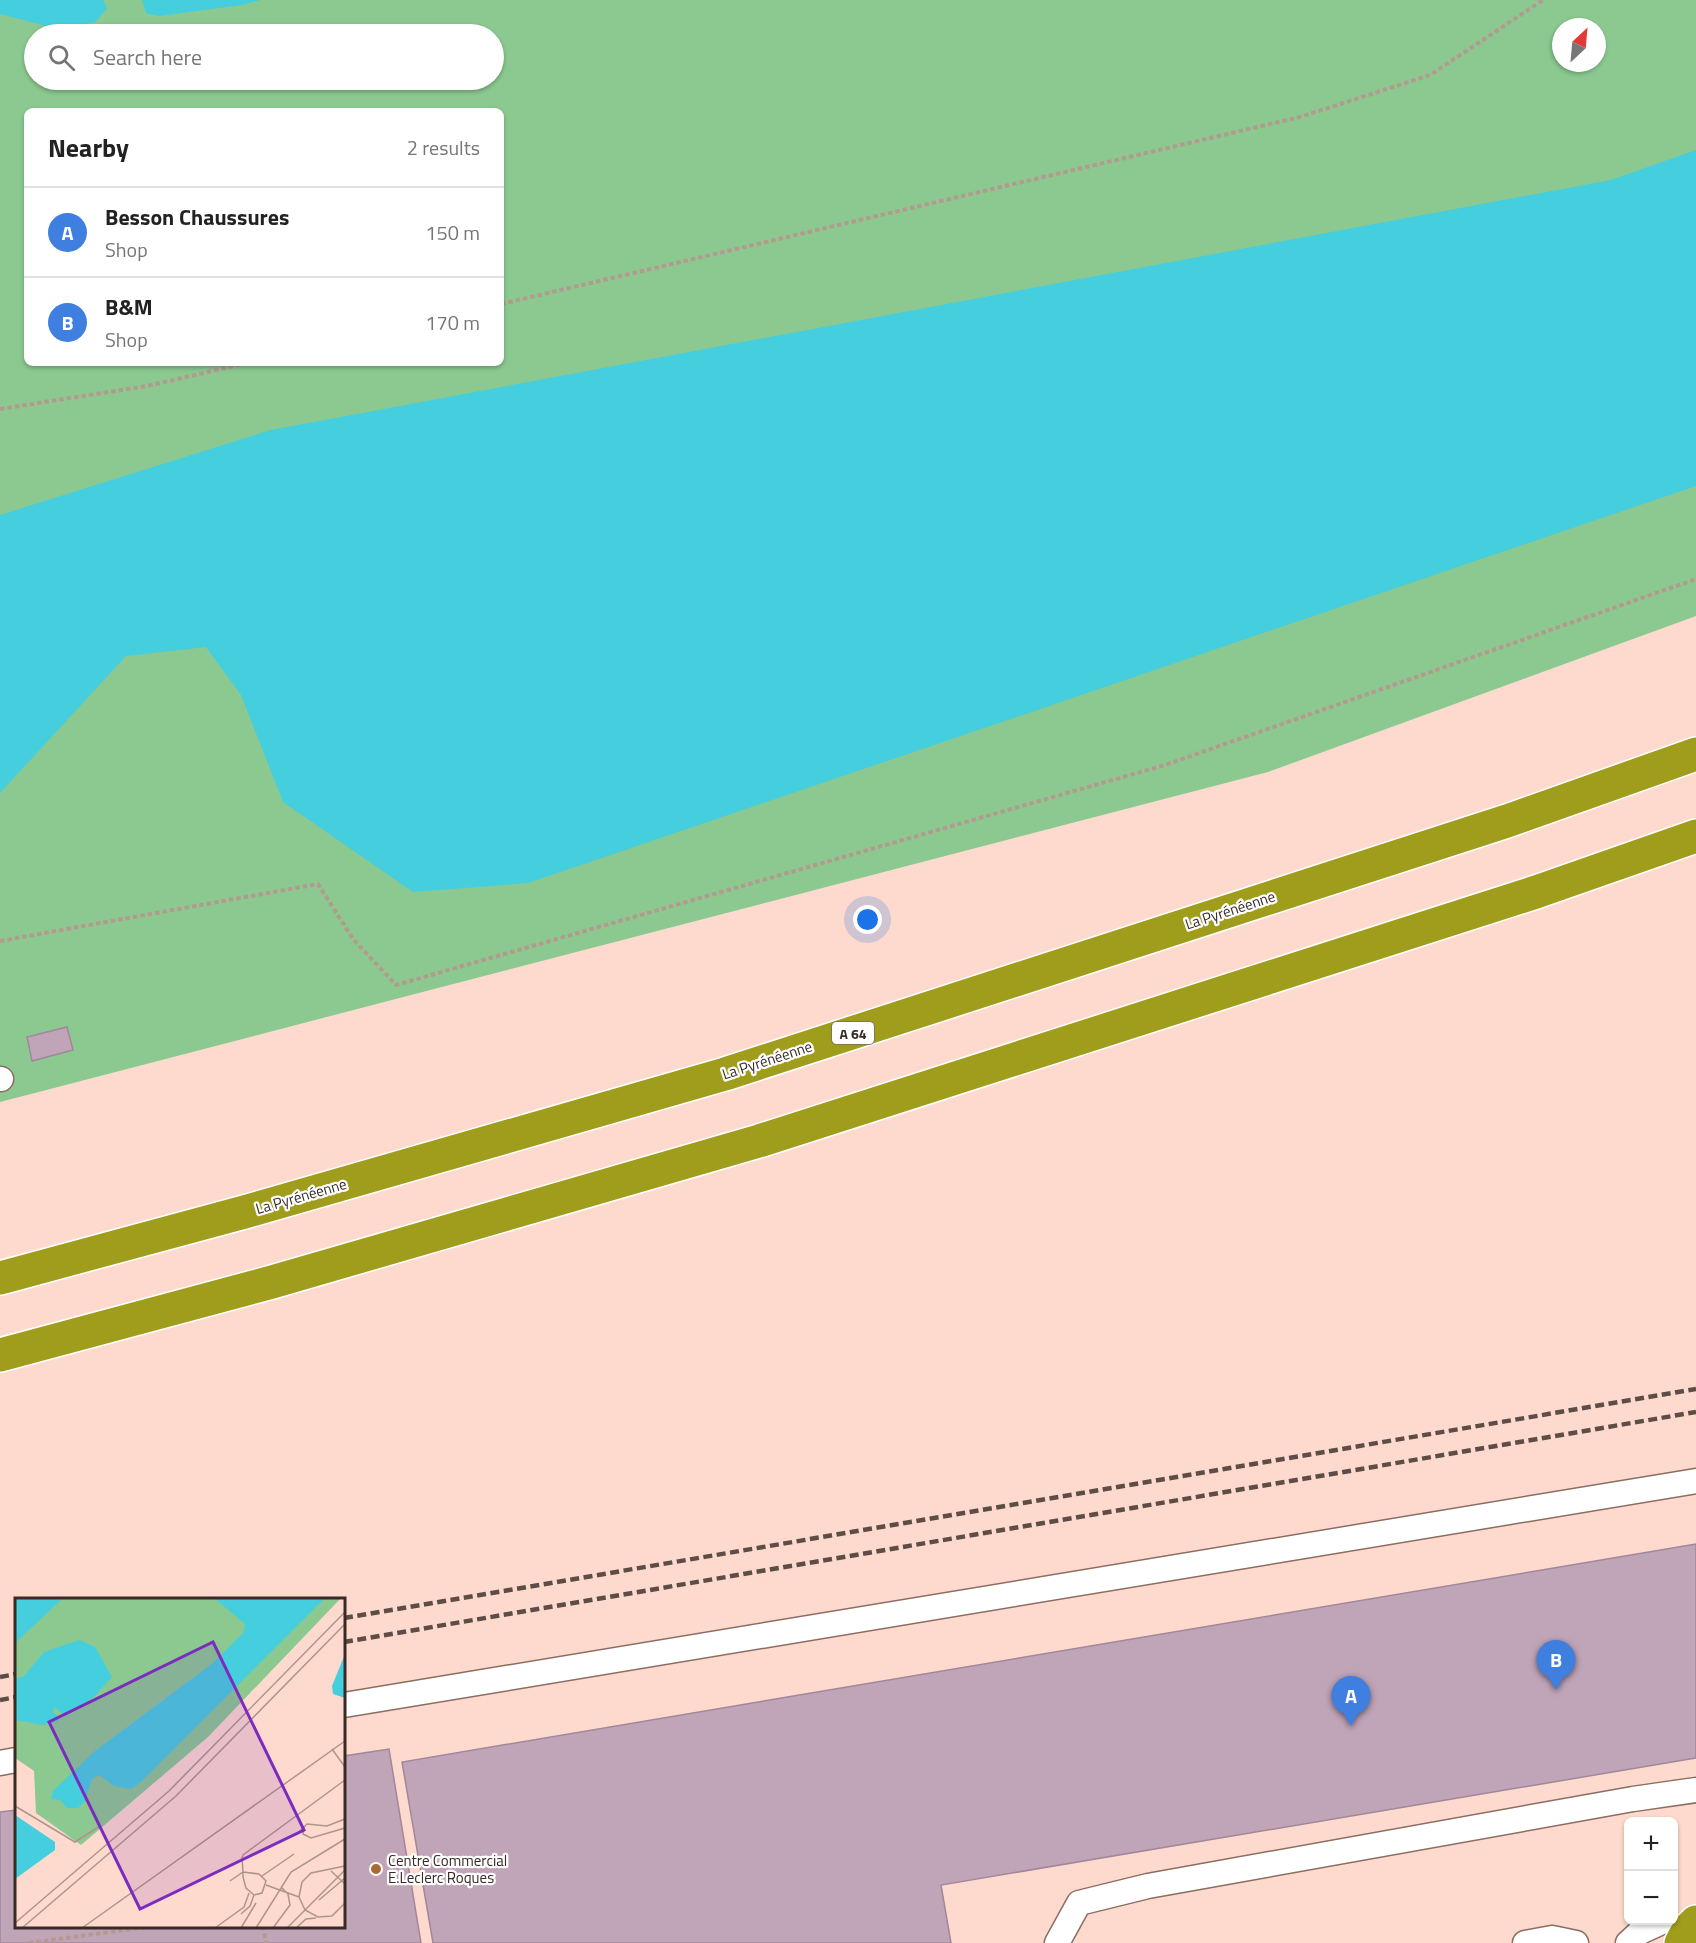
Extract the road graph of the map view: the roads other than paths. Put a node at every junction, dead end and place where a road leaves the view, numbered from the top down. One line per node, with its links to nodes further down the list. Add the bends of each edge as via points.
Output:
1 (1696, 754): 3 (highway, La Pyrénéenne / A 64, via 1507,821 725,1074)
2 (1696, 836): 4 (highway, via 1536,892 759,1141 272,1282)
3 (0, 1278)
4 (0, 1355)
5 (1696, 1481): 6 (lane)
6 (345, 1705)
7 (15, 1760): 8 (lane)
8 (0, 1763)
9 (1696, 1790): 14 (lane, via 1148,1886 1079,1903)
10 (1696, 1913): 11 (lane)
11 (1678, 1917)
12 (1696, 1922): 18 (highway)
13 (1655, 1925): 17 (lane)
14 (1057, 1943)
15 (1525, 1943): 16 (lane, via 1552,1938)
16 (1576, 1943)
17 (1628, 1943)
18 (1681, 1943)

